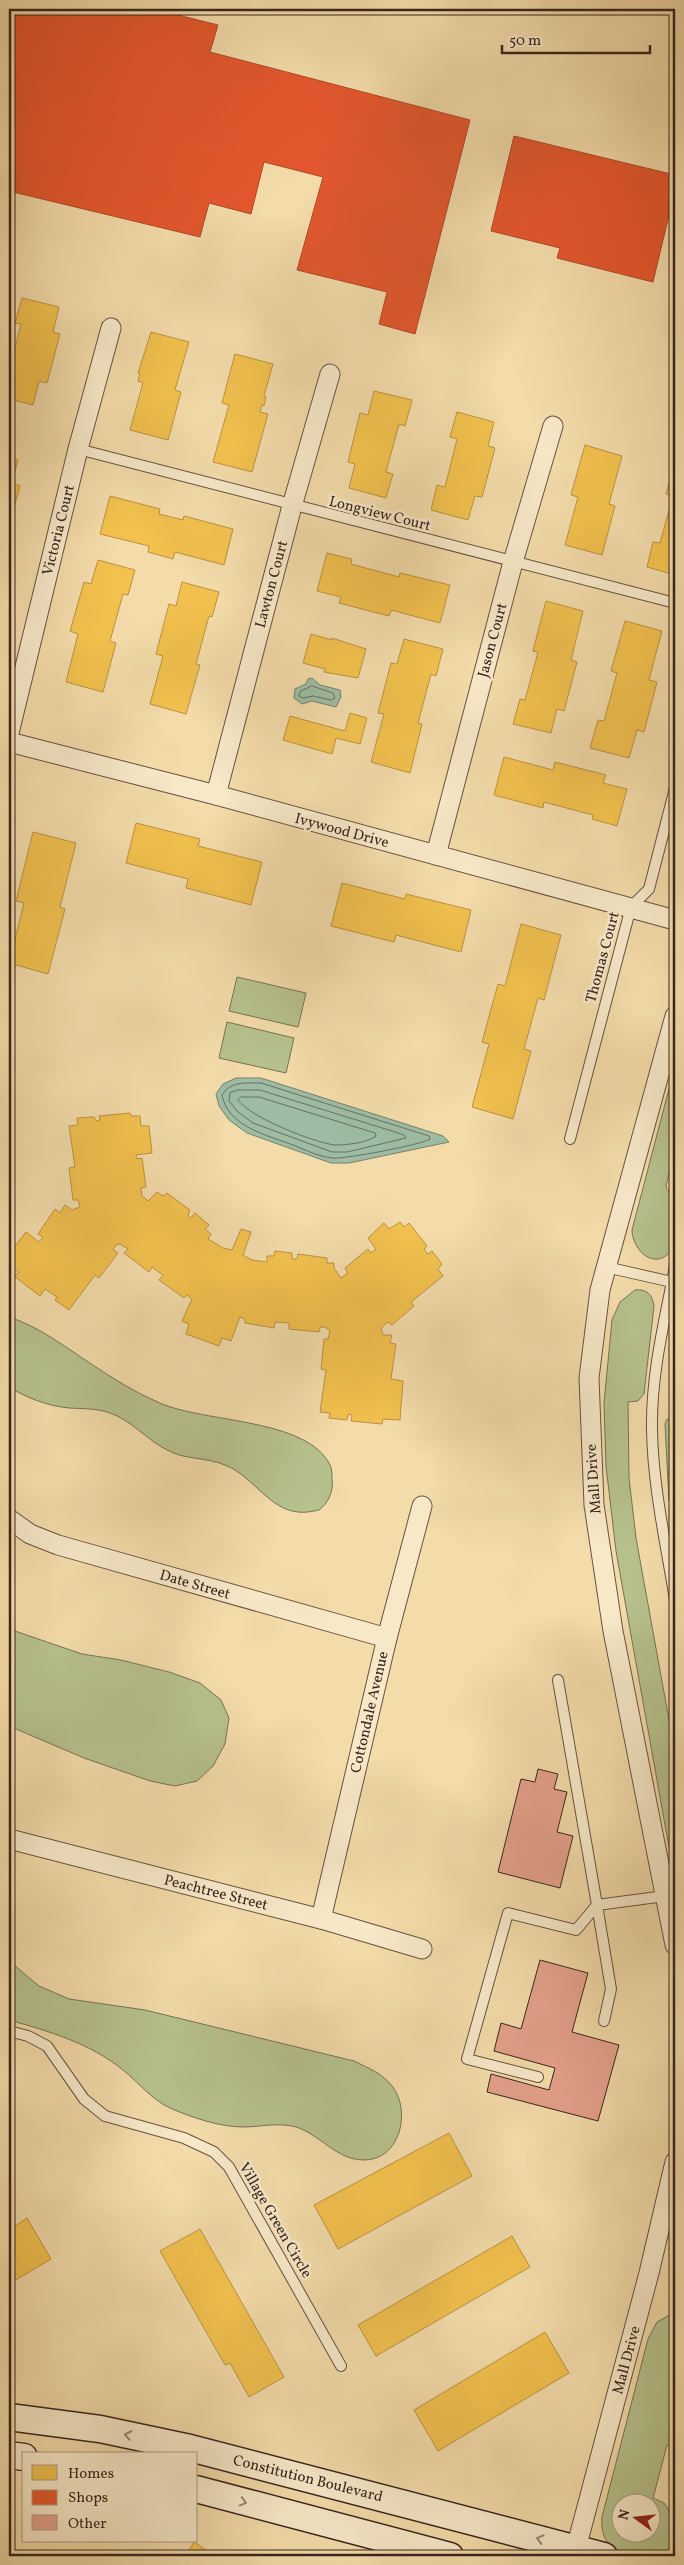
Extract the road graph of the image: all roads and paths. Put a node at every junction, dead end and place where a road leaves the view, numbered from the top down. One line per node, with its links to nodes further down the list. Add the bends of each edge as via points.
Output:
1 (111, 328): 4 (street, Victoria Court)
2 (330, 374): 5 (street, Lawton Court)
3 (553, 426): 6 (street, Jason Court)
4 (78, 449): 5 (lane, Longview Court); 8 (street, Victoria Court)
5 (292, 506): 6 (lane, Longview Court); 11 (street, Lawton Court)
6 (513, 562): 7 (lane, Longview Court); 12 (street, Jason Court)
7 (675, 603)
8 (9, 733)
9 (9, 742): 11 (street, Ivywood Drive)
10 (675, 788): 13 (lane, Thomas Court, via 650,889)
11 (216, 795): 12 (street, Ivywood Drive)
12 (436, 855): 13 (street, Ivywood Drive)
13 (631, 907): 14 (street, Ivywood Drive); 16 (lane, Thomas Court)
14 (675, 920)
15 (675, 1016): 18 (street, Mall Drive)
16 (570, 1139)
17 (675, 1265): 19 (lane)
18 (606, 1267): 19 (lane); 26 (street, Mall Drive, via 589,1378 594,1505 613,1631)
19 (674, 1282): 22 (lane, via 658,1354 652,1431)
20 (422, 1506): 23 (street, Cottondale Avenue)
21 (9, 1519): 23 (street, Date Street, via 30,1534 58,1545)
22 (675, 1600)
23 (387, 1638): 28 (street, Cottondale Avenue)
24 (558, 1680): 27 (lane)
25 (9, 1839): 28 (street, Peachtree Street)
26 (670, 1896): 27 (lane); 29 (street, Mall Drive)
27 (597, 1905): 31 (lane, via 611,1989); 33 (lane, via 576,1930 508,1913 467,2059)
28 (321, 1919): 30 (street, Peachtree Street)
29 (675, 1945)
30 (422, 1949)
31 (604, 2021)
32 (9, 2031): 35 (lane, Village Green Circle, via 47,2046 84,2099 105,2116 184,2138 214,2152 229,2167)
33 (538, 2077)
34 (675, 2162): 40 (street, Mall Drive)
35 (341, 2366)
36 (9, 2417): 40 (street, Constitution Boulevard, one-way to 36, via 190,2448 100,2429)
37 (9, 2455): 38 (street)
38 (22, 2458)
39 (198, 2490): 41 (street, one-way to 41)
40 (575, 2552): 42 (street, Constitution Boulevard)
41 (450, 2556)
42 (604, 2556)

